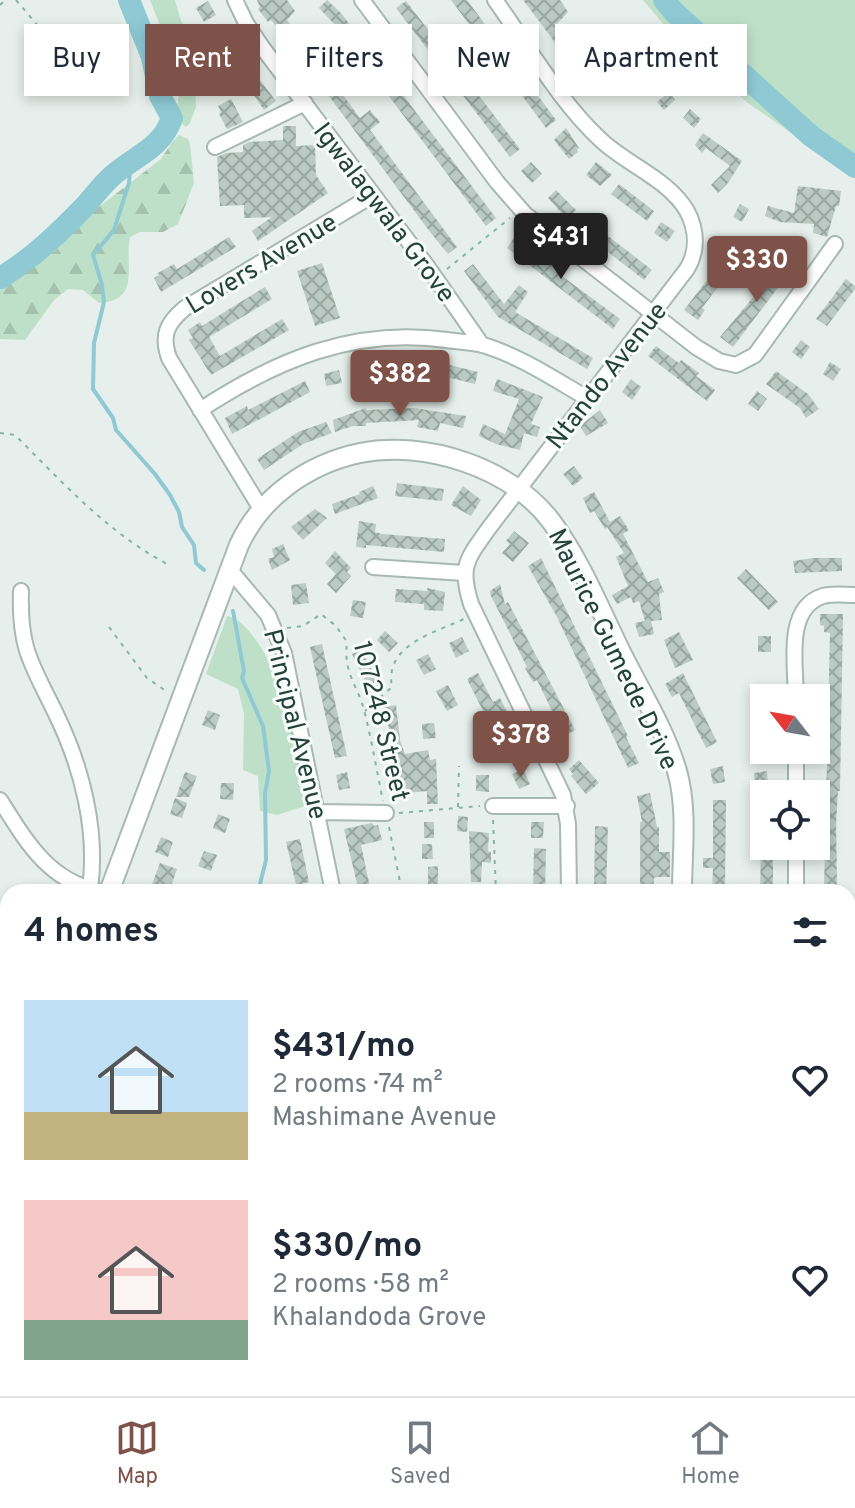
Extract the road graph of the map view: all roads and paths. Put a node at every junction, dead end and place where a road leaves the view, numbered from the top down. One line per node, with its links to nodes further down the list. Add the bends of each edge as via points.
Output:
1 (5, 0): 6 (path)
2 (16, 0): 7 (path)
3 (235, 0): 8 (street, Igwalagwala Grove)
4 (362, 0): 11 (street)
5 (495, 0): 14 (street, Ntando Avenue, via 587,126 686,210 695,238 692,261)
6 (0, 5)
7 (36, 24)
8 (305, 103): 9 (street); 10 (street, Igwalagwala Grove)
9 (215, 147)
10 (373, 195): 13 (street, Igwalagwala Grove); 17 (street, Lovers Avenue, via 170,322 165,347)
11 (520, 209): 13 (path); 14 (street)
12 (835, 244): 14 (street, via 755,355 743,363 713,358)
13 (436, 278): 15 (street, Igwalagwala Grove)
14 (652, 315): 16 (street, Ntando Avenue)
15 (482, 345): 16 (street); 17 (street, via 399,337 311,351)
16 (587, 398): 19 (street, Ntando Avenue)
17 (200, 410): 20 (street, Lovers Avenue)
18 (0, 433): 21 (path, via 15,435 85,505 143,552)
19 (518, 491): 20 (street, Maurice Gumede Drive, via 439,453 385,450 322,465); 24 (street, Ntando Avenue, via 475,548); 48 (street, Maurice Gumede Drive, via 549,518 564,541 670,752 682,796)
20 (261, 509): 23 (street, Maurice Gumede Drive)
21 (171, 566)
22 (373, 567): 24 (street)
23 (230, 570): 29 (street, Principal Avenue); 31 (street, Maurice Gumede Drive)
24 (464, 573): 27 (street)
25 (21, 591): 42 (street, via 25,650 57,715 81,783)
26 (855, 595): 30 (street, via 822,596 803,611 796,631)
27 (475, 613): 32 (path, via 414,639 395,663 392,687); 36 (street)
28 (109, 627): 31 (path, via 147,678)
29 (277, 631): 32 (path, 107248 Street, via 303,626 321,614 336,626 347,642 350,679); 38 (street, Principal Avenue)
30 (796, 684)
31 (180, 701): 43 (street, Maurice Gumede Drive)
32 (365, 711): 39 (path, 107248 Street)
33 (459, 766): 37 (path)
34 (0, 800): 41 (street, via 49,867)
35 (493, 806): 36 (street); 37 (path); 46 (path)
36 (567, 806): 47 (street)
37 (458, 808): 39 (path)
38 (318, 812): 39 (street); 44 (street, Principal Avenue)
39 (386, 813): 45 (path, 107248 Street)
40 (796, 860): 49 (street)
41 (76, 884)
42 (101, 884)
43 (105, 884)
44 (332, 884)
45 (400, 884)
46 (496, 884)
47 (569, 884)
48 (682, 884)
49 (796, 884)

